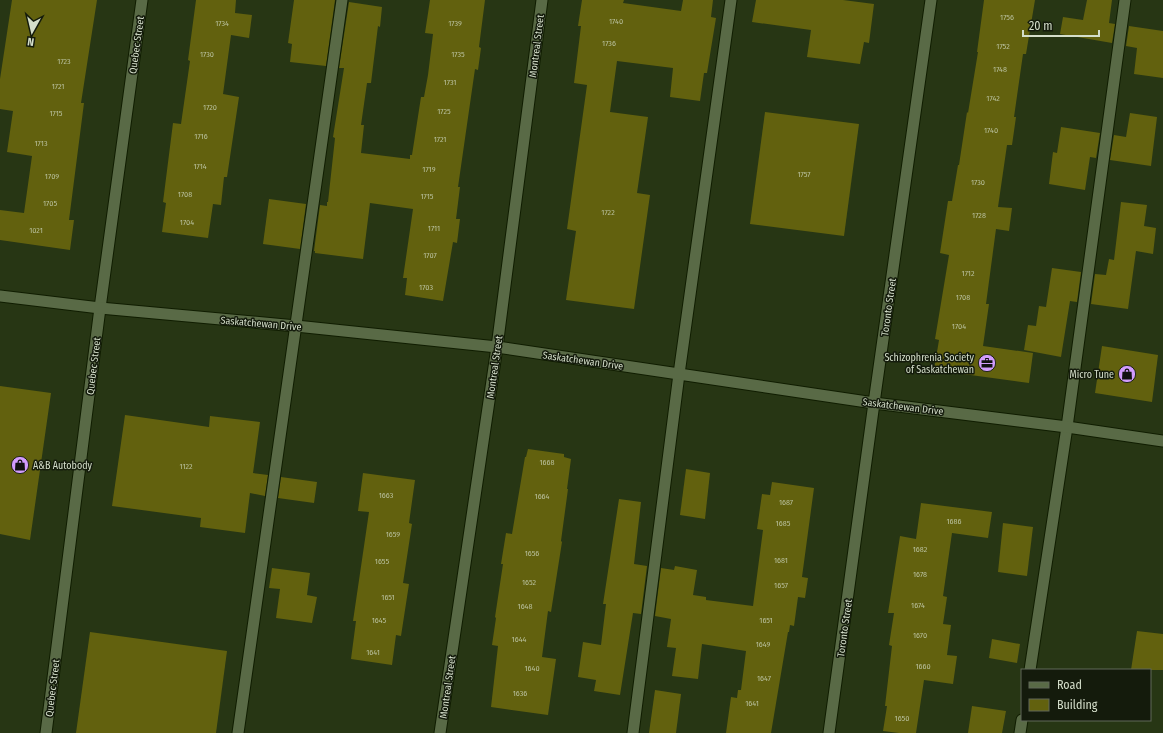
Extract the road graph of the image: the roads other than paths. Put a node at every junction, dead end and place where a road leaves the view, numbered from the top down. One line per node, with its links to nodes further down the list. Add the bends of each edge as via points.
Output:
1 (142, 0): 8 (street, Quebec Street)
2 (342, 0): 9 (street)
3 (542, 0): 10 (street, Montreal Street)
4 (731, 0): 11 (street)
5 (931, 0): 12 (street, Toronto Street)
6 (1125, 0): 13 (street)
7 (0, 296): 8 (street, Saskatchewan Drive)
8 (100, 308): 9 (street, Saskatchewan Drive); 17 (street, Quebec Street)
9 (296, 326): 10 (street, Saskatchewan Drive); 18 (street)
10 (497, 348): 11 (street, Saskatchewan Drive); 19 (street, Montreal Street)
11 (679, 374): 12 (street, Saskatchewan Drive); 20 (street)
12 (874, 403): 13 (street, Saskatchewan Drive); 21 (street, Toronto Street)
13 (1067, 427): 14 (street, Saskatchewan Drive); 15 (street)
14 (1163, 441)
15 (1030, 669)
16 (1022, 721): 22 (street)
17 (46, 733)
18 (238, 733)
19 (440, 733)
20 (633, 733)
21 (829, 733)
22 (1020, 733)

